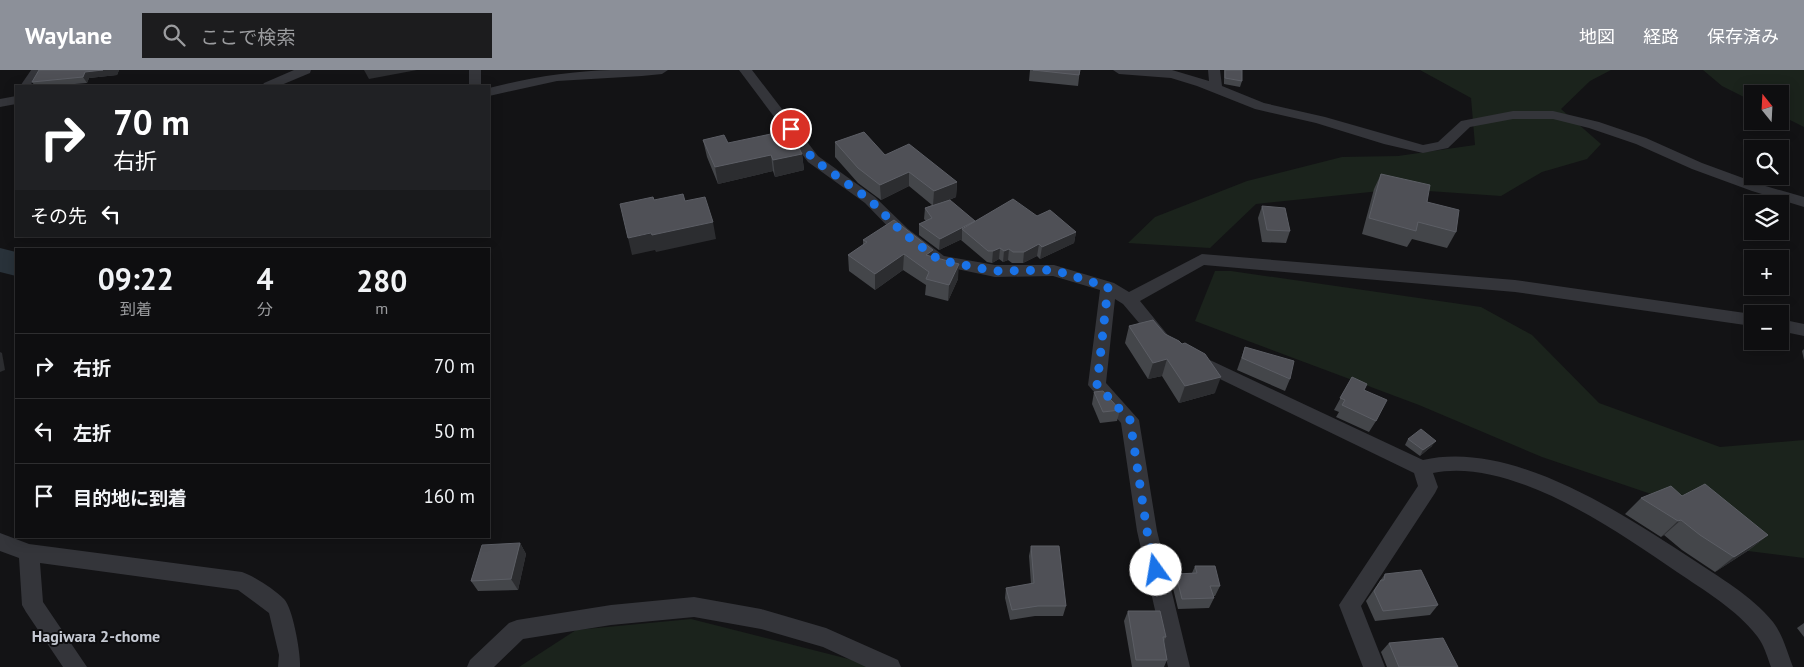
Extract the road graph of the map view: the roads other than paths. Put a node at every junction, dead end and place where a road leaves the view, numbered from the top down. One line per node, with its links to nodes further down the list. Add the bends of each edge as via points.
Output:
1 (36, 70): 8 (lane)
2 (305, 70): 9 (street)
3 (474, 70): 10 (street)
4 (662, 70): 12 (street, via 643,74 581,74 538,79)
5 (745, 70): 16 (street, via 813,159 870,200 902,232 939,260 994,271 1054,270)
6 (1119, 70): 11 (street, via 1172,74)
7 (1214, 70): 11 (street)
8 (26, 85)
9 (271, 85)
10 (475, 85)
11 (1216, 90): 15 (street, via 1260,106 1423,149 1442,145 1466,124 1513,115 1553,115 1642,141 1697,166)
12 (490, 92)
13 (15, 100): 14 (street)
14 (0, 103)
15 (1804, 202)
16 (1108, 287): 17 (street); 28 (street, via 1097,385 1130,420 1147,531)
17 (1129, 300): 18 (street, via 1202,259 1515,286); 21 (street, via 1167,345)
18 (1744, 319)
19 (1789, 327): 20 (street)
20 (1804, 330)
21 (1422, 468): 29 (street, via 1428,487 1350,604); 30 (street, via 1450,463 1490,468 1549,487 1594,508 1739,604 1766,630)
22 (0, 542): 23 (street)
23 (29, 553): 24 (street, via 33,604); 25 (street, via 242,581 278,606 290,655)
24 (76, 667)
25 (289, 667)
26 (478, 667): 27 (street, via 517,630 611,615 694,607 761,618 826,638)
27 (890, 667)
28 (1178, 667)
29 (1374, 667)
30 (1782, 667)

